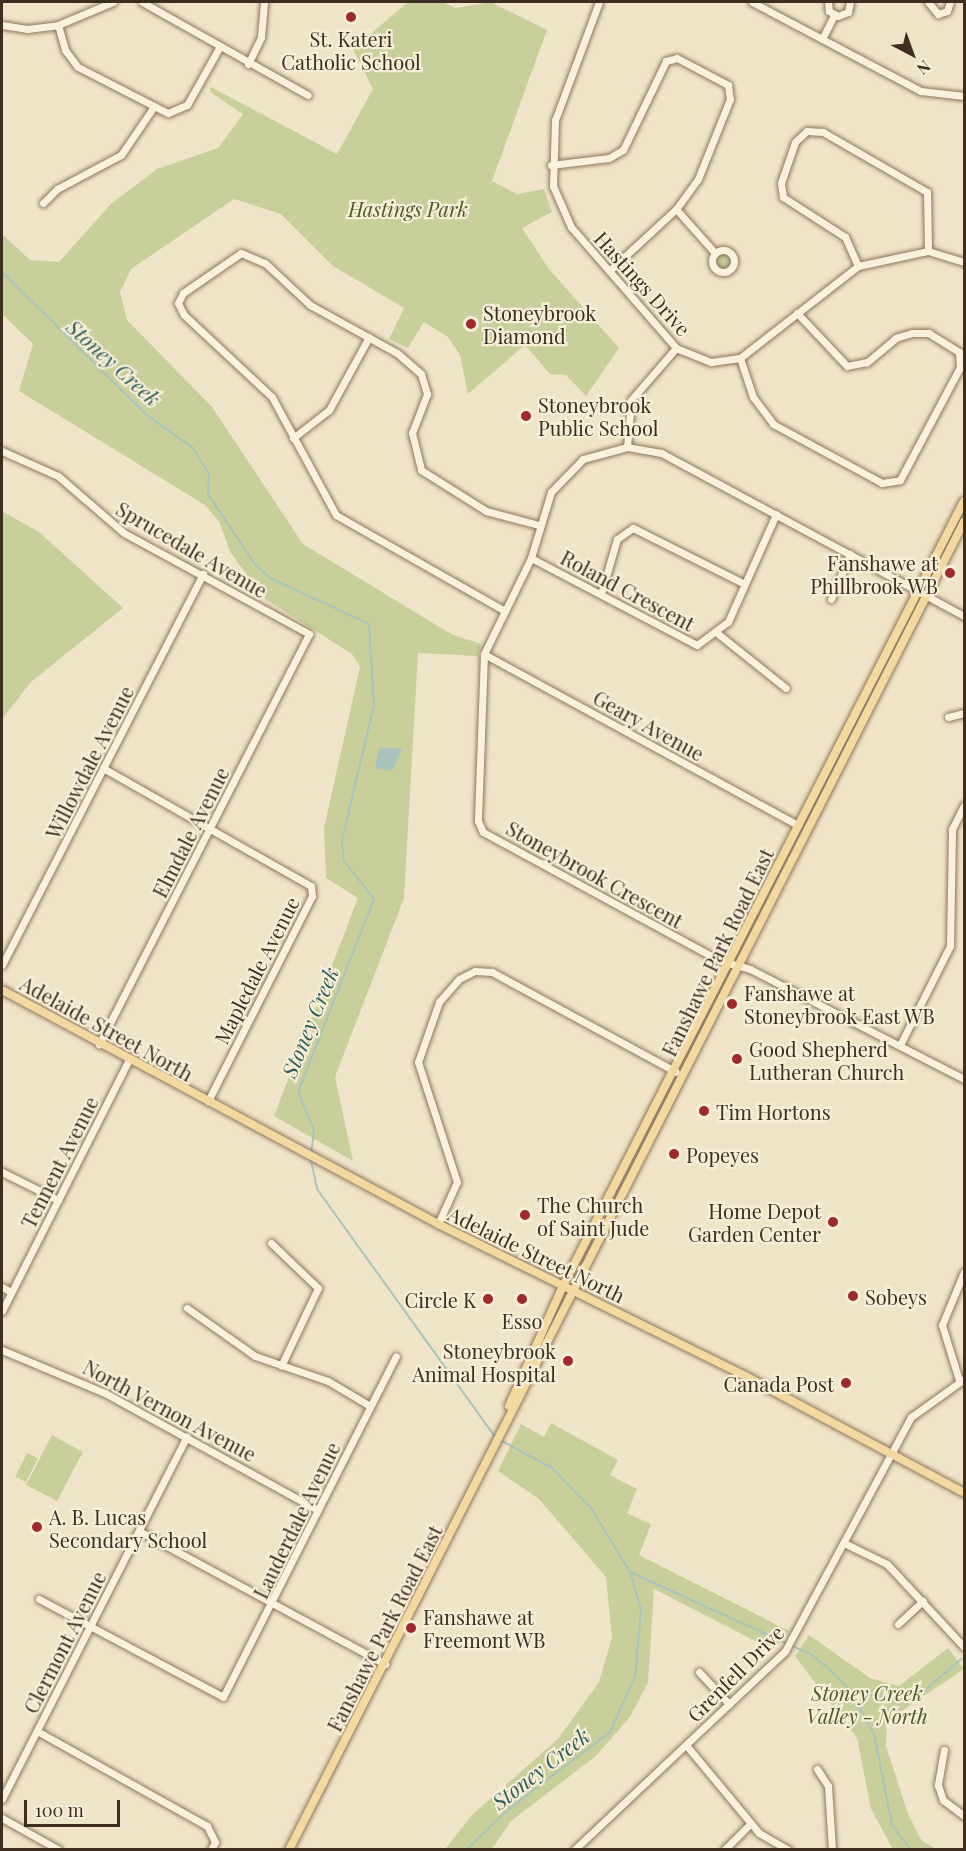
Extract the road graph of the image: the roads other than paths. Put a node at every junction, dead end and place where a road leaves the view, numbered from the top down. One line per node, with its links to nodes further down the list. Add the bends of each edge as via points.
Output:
1 (113, 2): 12 (street)
2 (142, 2): 14 (street)
3 (264, 2): 15 (street, via 261,37)
4 (599, 2): 19 (street, Hastings Drive, via 555,120)
5 (752, 2): 13 (street)
6 (828, 2): 10 (street)
7 (850, 2): 10 (street, via 846,14)
8 (928, 2): 9 (street, via 938,14 947,11)
9 (950, 2)
10 (834, 15): 13 (street)
11 (2, 25): 12 (street, via 27,29)
12 (58, 25): 18 (street, via 65,51 78,67)
13 (822, 39): 17 (street, via 921,91)
14 (219, 48): 15 (street); 18 (street, via 187,105 179,112)
15 (248, 64): 16 (street)
16 (308, 95)
17 (964, 96)
18 (153, 108): 20 (street, via 121,155 57,189)
19 (551, 165): 21 (street, via 609,158 623,150 659,67 677,58 720,77 730,99 699,179); 26 (street, Hastings Drive, via 560,209)
20 (43, 203)
21 (676, 209): 23 (street); 26 (street)
22 (928, 251): 24 (street, Hastings Drive); 25 (street, Hastings Drive); 25 (street, via 927,192 823,132 807,131 795,142 781,183 783,197 845,237)
23 (715, 253)
24 (964, 262)
25 (858, 266): 27 (street, Hastings Drive)
26 (609, 271): 29 (street, Hastings Drive)
27 (797, 313): 30 (street, Hastings Drive); 30 (street, via 847,366 867,362 904,334 929,333 959,352 960,367 900,480 882,483 773,424 753,397)
28 (369, 337): 31 (street, via 329,410); 31 (street, via 309,305 253,256 242,253 183,293 178,303 184,315 258,378); 37 (street, via 422,374 427,394 412,433 421,470 486,511)
29 (676, 348): 30 (street, Hastings Drive, via 711,363); 32 (street, via 631,400)
30 (740, 358)
31 (293, 438): 46 (street, via 336,515)
32 (627, 447): 35 (street, Stoneybrook Crescent, via 661,453); 37 (street, Stoneybrook Crescent, via 584,459 567,473 551,492)
33 (2, 451): 40 (street, Sprucedale Avenue, via 58,476 110,524)
34 (964, 501): 42 (main road, Fanshawe Park Road East)
35 (776, 514): 38 (street, Stoneybrook Crescent); 41 (street, Roland Crescent)
36 (964, 522): 44 (main road, Fanshawe Park Road East)
37 (539, 525): 39 (street, Stoneybrook Crescent)
38 (850, 554): 42 (street, Stoneybrook Crescent); 45 (street)
39 (531, 558): 43 (street, Roland Crescent); 46 (street, Stoneybrook Crescent)
40 (203, 574): 49 (street, Sprucedale Avenue); 54 (street, Willowdale Avenue)
41 (743, 583): 43 (street, via 633,528 617,539); 48 (street, Roland Crescent, via 741,598)
42 (918, 591): 44 (street, Stoneybrook Crescent); 56 (main road, Fanshawe Park Road East)
43 (601, 594): 48 (street, Roland Crescent, via 680,640 697,645)
44 (927, 596): 47 (street, Stoneybrook Crescent); 60 (main road, Fanshawe Park Road East)
45 (831, 599)
46 (505, 612): 50 (street, Stoneybrook Crescent)
47 (964, 616)
48 (717, 633): 51 (street)
49 (309, 634): 57 (street, Elmdale Avenue)
50 (484, 654): 56 (street, Geary Avenue); 58 (street, Stoneybrook Crescent, via 478,821 483,832)
51 (786, 688)
52 (964, 713): 53 (street)
53 (948, 717)
54 (103, 768): 57 (street); 59 (street, Willowdale Avenue)
55 (964, 805): 63 (street, via 952,829 950,946)
56 (798, 825): 58 (main road, Fanshawe Park Road East)
57 (212, 826): 62 (street, Elmdale Avenue); 67 (street, Mapledale Avenue, via 311,886 312,896)
58 (730, 963): 60 (street, Stoneybrook Crescent); 65 (main road, Fanshawe Park Road East)
59 (2, 965)
60 (741, 965): 63 (street, Stoneybrook Crescent); 75 (main road, Fanshawe Park Road East)
61 (2, 990): 62 (main road, Adelaide Street North)
62 (99, 1044): 64 (main road, Adelaide Street North)
63 (900, 1045): 66 (street, Stoneybrook Crescent)
64 (129, 1060): 67 (main road, Adelaide Street North); 69 (street, Tennent Avenue)
65 (676, 1072): 70 (street, via 492,972 475,971 459,979 440,1002 418,1062 457,1182); 73 (main road, Fanshawe Park Road East)
66 (964, 1079)
67 (208, 1101): 70 (main road, Adelaide Street North)
68 (2, 1172): 69 (street)
69 (58, 1200): 76 (street, Tennent Avenue)
70 (438, 1224): 73 (main road, Adelaide Street North)
71 (271, 1243): 81 (street, via 318,1288)
72 (964, 1272): 82 (street, via 942,1325)
73 (563, 1286): 75 (main road, Adelaide Street North); 84 (main road, Fanshawe Park Road East)
74 (2, 1287): 76 (street)
75 (574, 1291): 84 (main road, Fanshawe Park Road East); 86 (main road, Adelaide Street North)
76 (12, 1292): 78 (street, Tennent Avenue)
77 (187, 1308): 81 (street, via 232,1342)
78 (2, 1311)
79 (2, 1350): 85 (street, North Vernon Avenue, via 72,1377)
80 (396, 1356): 83 (street, Lauderdale Avenue)
81 (281, 1366): 83 (street, via 328,1381)
82 (962, 1380): 86 (street, Grenfell Drive, via 911,1417)
83 (370, 1406): 88 (street, Lauderdale Avenue)
84 (505, 1421): 97 (main road, Fanshawe Park Road East)
85 (187, 1436): 88 (street, North Vernon Avenue); 89 (street, Clermont Avenue)
86 (889, 1454): 87 (main road, Adelaide Street North); 90 (street, Grenfell Drive)
87 (964, 1493)
88 (318, 1510): 93 (street, Lauderdale Avenue)
89 (139, 1532): 93 (street); 95 (street, Clermont Avenue)
90 (844, 1543): 92 (street, via 887,1564); 99 (street, Grenfell Drive, via 798,1634)
91 (39, 1599): 95 (street)
92 (922, 1601): 94 (street); 96 (street)
93 (273, 1605): 95 (street, Lauderdale Avenue, via 223,1697); 97 (street)
94 (898, 1624)
95 (91, 1628): 100 (street, Clermont Avenue)
96 (964, 1647)
97 (385, 1665): 110 (main road, Fanshawe Park Road East)
98 (699, 1672): 99 (street)
99 (729, 1704): 101 (street, Grenfell Drive)
100 (37, 1731): 104 (street, Clermont Avenue); 109 (street, via 207,1826 215,1842)
101 (686, 1745): 107 (street); 111 (street, Grenfell Drive)
102 (944, 1749): 105 (street, via 938,1785 943,1800)
103 (817, 1769): 114 (street, via 828,1786)
104 (2, 1799)
105 (964, 1816)
106 (2, 1818): 108 (street)
107 (750, 1823): 112 (street); 113 (street)
108 (59, 1850)
109 (211, 1850)
110 (290, 1850)
111 (574, 1850)
112 (724, 1850)
113 (789, 1850)
114 (832, 1850)

